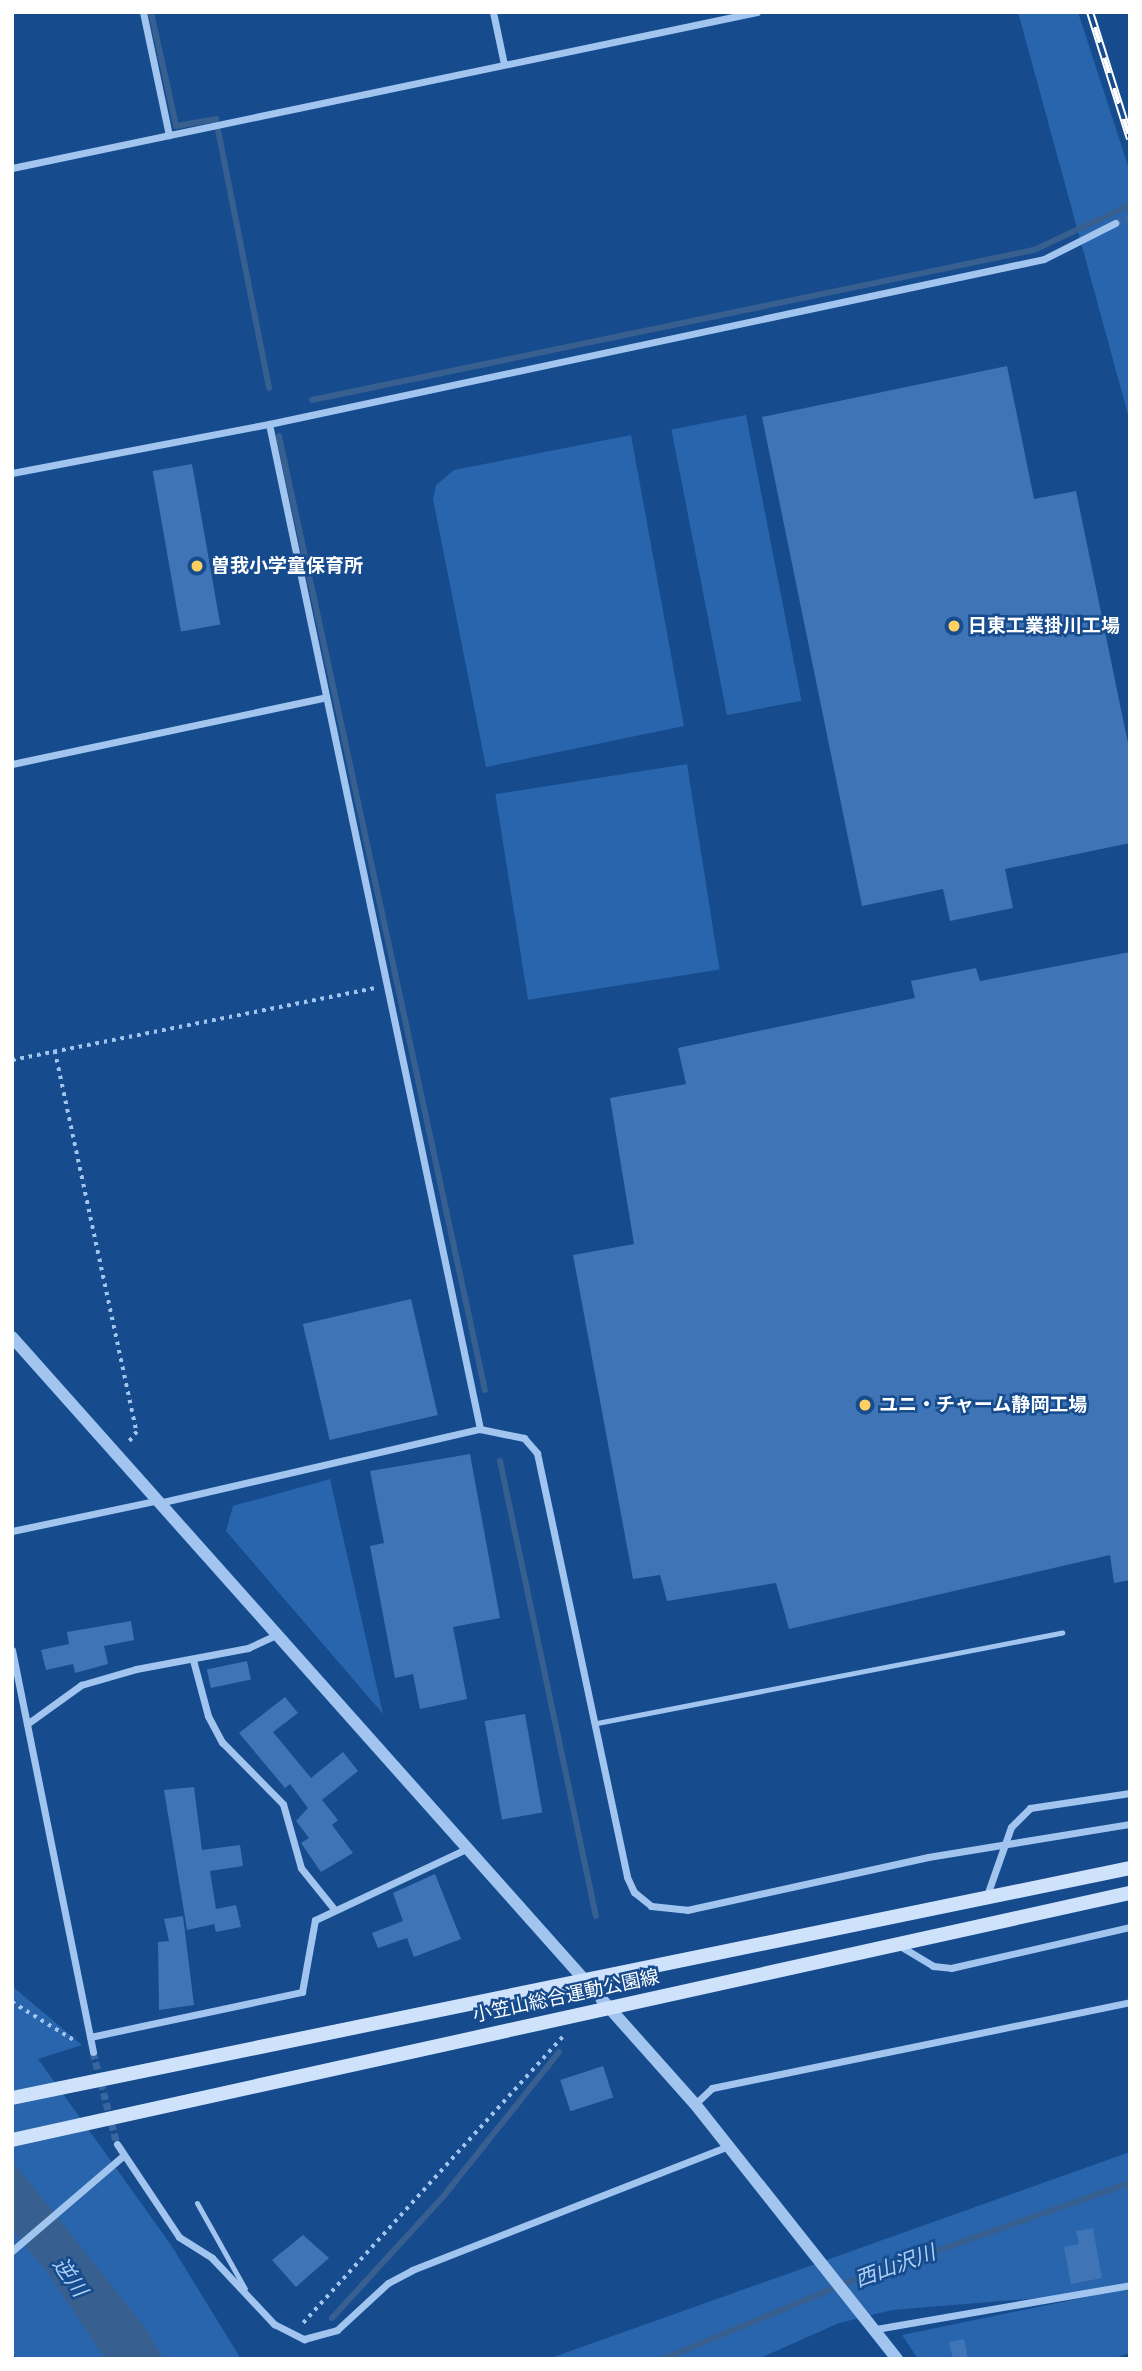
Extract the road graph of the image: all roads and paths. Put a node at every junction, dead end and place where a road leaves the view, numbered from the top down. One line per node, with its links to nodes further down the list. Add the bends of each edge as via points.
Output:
1 (143, 12): 5 (street)
2 (494, 12): 4 (street)
3 (757, 12): 4 (street)
4 (504, 64): 5 (street)
5 (169, 135): 6 (street)
6 (12, 169)
7 (1115, 223): 8 (street, via 1044,259)
8 (269, 424): 9 (street); 10 (street)
9 (12, 473)
10 (326, 697): 11 (street); 12 (street)
11 (12, 764)
12 (384, 986): 13 (path); 16 (street)
13 (55, 1051): 14 (path); 17 (path, via 136,1433)
14 (12, 1060)
15 (12, 1338): 17 (street)
16 (480, 1429): 18 (street); 24 (street, via 524,1437 537,1454)
17 (119, 1454): 18 (street)
18 (162, 1501): 19 (street); 21 (street)
19 (12, 1531)
20 (1062, 1633): 24 (lane)
21 (278, 1634): 23 (street, via 248,1648); 28 (street)
22 (12, 1650): 25 (street)
23 (193, 1660): 25 (street, via 136,1669 81,1685); 32 (street, via 208,1716 222,1742 283,1804 302,1868)
24 (597, 1723): 27 (street, via 627,1877 642,1899 668,1911 928,1857)
25 (27, 1724): 40 (street)
26 (1130, 1793): 31 (street, via 1030,1808 1012,1827)
27 (1130, 1824)
28 (468, 1848): 32 (street); 35 (street)
29 (1130, 1868): 31 (main road, 小笠山総合運動公園線)
30 (1130, 1894): 34 (main road, 小笠山総合運動公園線)
31 (986, 1899): 35 (main road, 小笠山総合運動公園線)
32 (334, 1909): 40 (street, via 314,1920 302,1992)
33 (1130, 1927): 34 (street, via 951,1968 933,1966)
34 (900, 1946): 38 (main road, 小笠山総合運動公園線)
35 (588, 1983): 38 (street); 42 (main road, 小笠山総合運動公園線)
36 (12, 2002): 41 (path)
37 (1130, 2002): 43 (street, via 712,2088)
38 (608, 2005): 43 (street); 44 (main road, 小笠山総合運動公園線)
39 (563, 2036): 52 (path, via 303,2323)
40 (90, 2038): 41 (street)
41 (93, 2052)
42 (12, 2098)
43 (695, 2104): 46 (street)
44 (12, 2140)
45 (117, 2144): 47 (street)
46 (729, 2146): 52 (street, via 412,2270 388,2283 337,2330 321,2337 303,2339); 53 (street)
47 (123, 2156): 49 (street); 51 (street, via 179,2237 212,2258)
48 (197, 2203): 51 (lane)
49 (12, 2251)
50 (1130, 2285): 53 (street)
51 (245, 2289): 52 (street)
52 (274, 2324)
53 (876, 2329): 54 (street)
54 (897, 2359)

